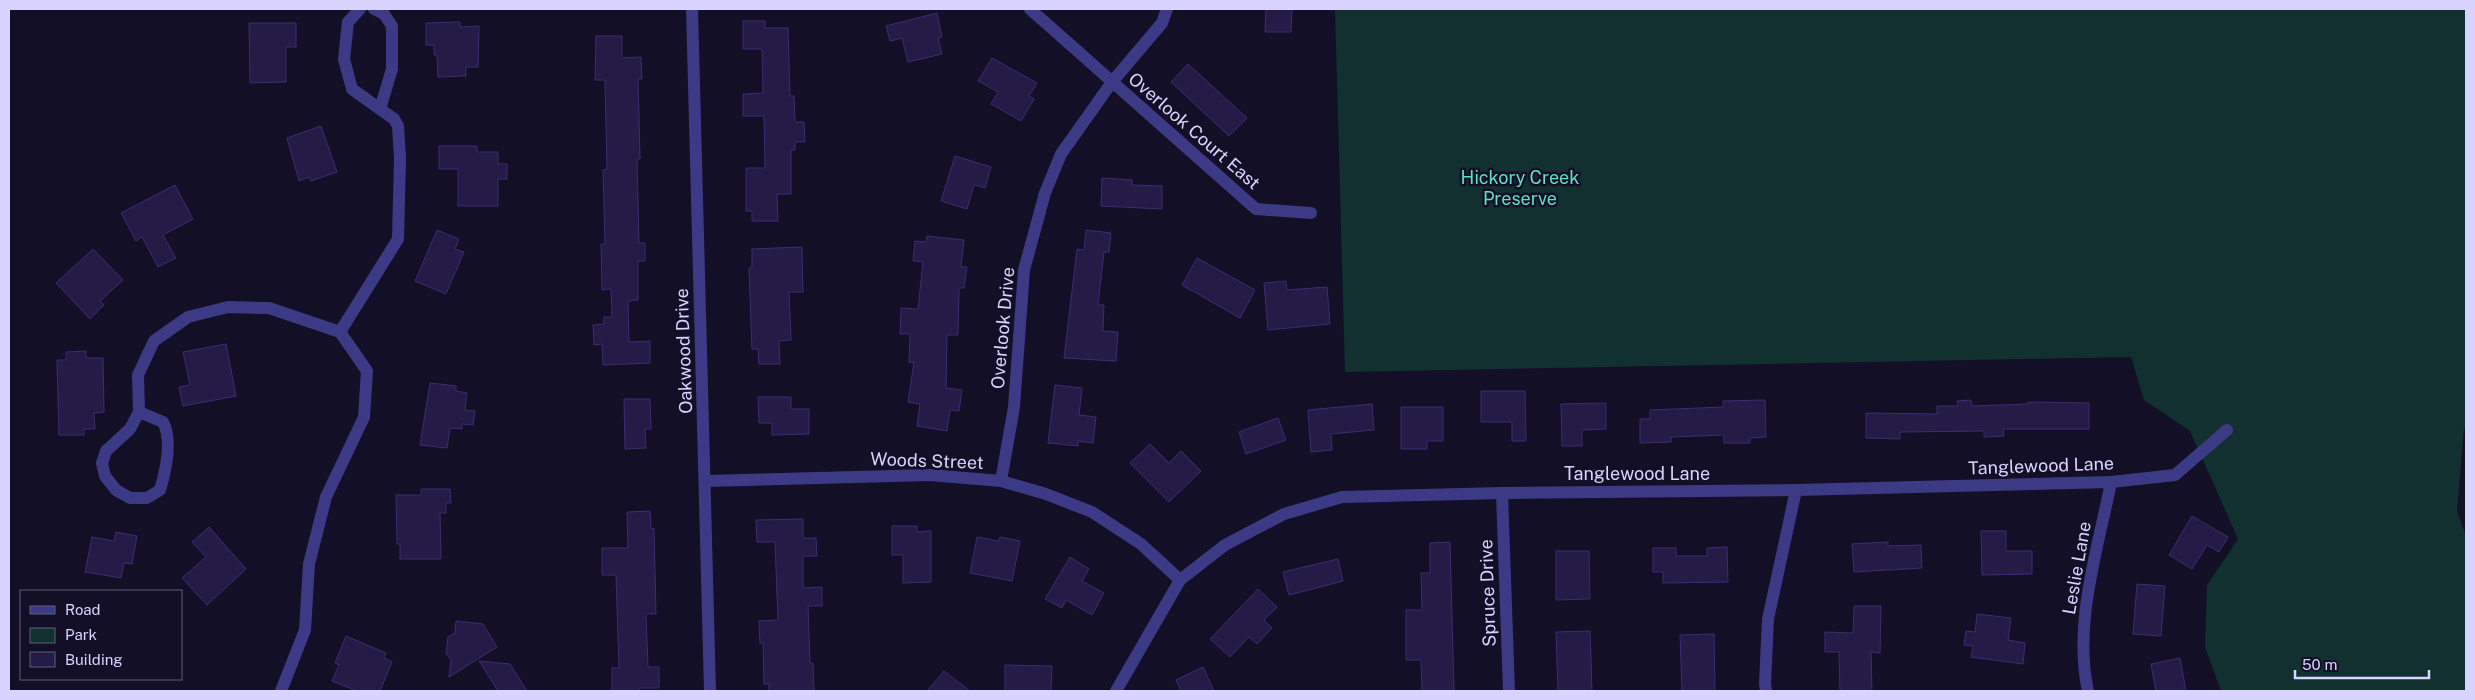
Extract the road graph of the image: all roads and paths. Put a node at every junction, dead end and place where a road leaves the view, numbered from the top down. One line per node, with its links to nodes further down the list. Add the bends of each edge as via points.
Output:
1 (360, 9): 7 (street, via 348,22 344,60 352,89)
2 (374, 9): 7 (street, via 384,14 392,26 392,69)
3 (692, 9): 12 (street, Oakwood Drive)
4 (1030, 9): 6 (street, Overlook Court East)
5 (1167, 9): 6 (street, Overlook Drive, via 1162,24)
6 (1112, 82): 8 (street, Overlook Court East, via 1256,209); 13 (street, Overlook Drive, via 1061,154 1045,193 1024,270 1014,407)
7 (380, 108): 9 (street, via 398,126 398,239)
8 (1311, 213)
9 (340, 332): 10 (street, via 269,308 228,307 188,317 154,340 138,375); 18 (street, via 367,371 364,417 326,497 309,564 305,630)
10 (139, 412): 10 (street, via 130,429 106,451 102,463 105,476 116,490 130,498 147,498 160,490 167,452 167,431 163,422)
11 (2227, 430): 14 (street, Tanglewood Lane, via 2176,475)
12 (705, 481): 13 (street, Woods Street, via 930,475); 19 (street, Oakwood Drive)
13 (1000, 481): 17 (street, Woods Street, via 1092,512 1141,544)
14 (2111, 482): 15 (street, Tanglewood Lane); 23 (street, Leslie Lane, via 2085,612 2084,677)
15 (1796, 490): 16 (street, Tanglewood Lane); 22 (street, via 1768,619)
16 (1502, 493): 17 (street, Tanglewood Lane, via 1342,497 1284,514 1225,545); 21 (street, Spruce Drive)
17 (1180, 580): 20 (street, Tanglewood Lane)
18 (281, 691)
19 (710, 691)
20 (1116, 691)
21 (1508, 691)
22 (1766, 691)
23 (2088, 691)

